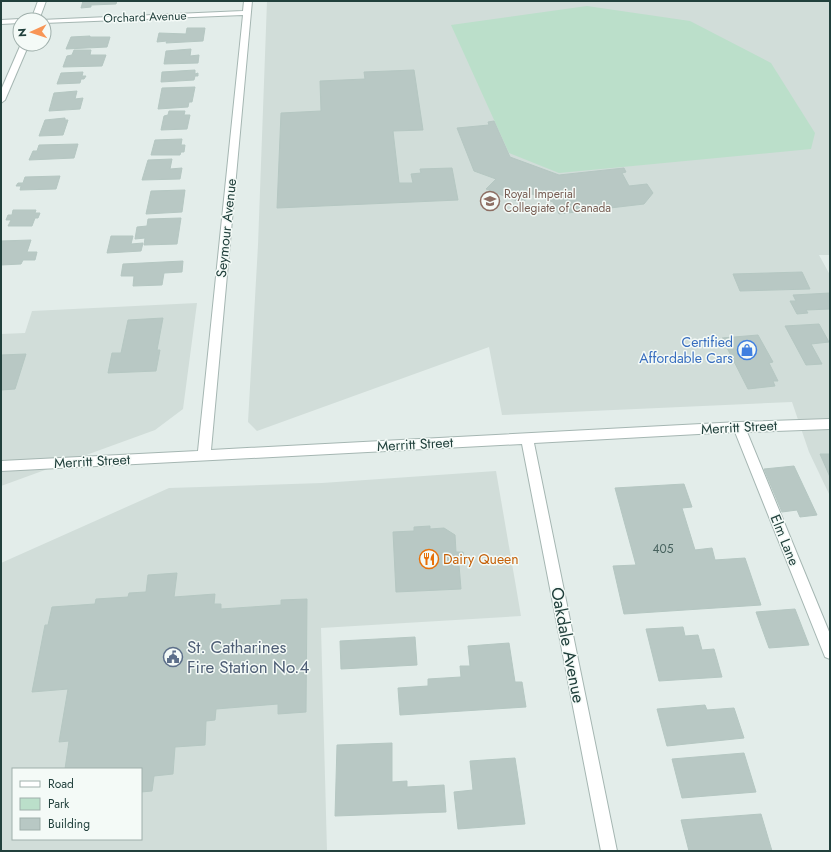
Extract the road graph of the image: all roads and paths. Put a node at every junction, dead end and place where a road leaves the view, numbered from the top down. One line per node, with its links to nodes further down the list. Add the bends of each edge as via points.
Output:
1 (42, 1): 3 (street)
2 (248, 1): 4 (street, Seymour Avenue)
3 (38, 12)
4 (246, 13): 5 (street, Orchard Avenue); 13 (street, Seymour Avenue)
5 (52, 21)
6 (1, 22): 7 (street)
7 (12, 22)
8 (22, 52): 9 (street)
9 (1, 100)
10 (830, 424): 11 (street, Merritt Street)
11 (739, 427): 12 (street, Merritt Street); 15 (street, Elm Lane)
12 (527, 439): 13 (street, Merritt Street); 16 (street, Oakdale Avenue)
13 (204, 454): 14 (street, Merritt Street)
14 (1, 466)
15 (830, 652)
16 (609, 851)

